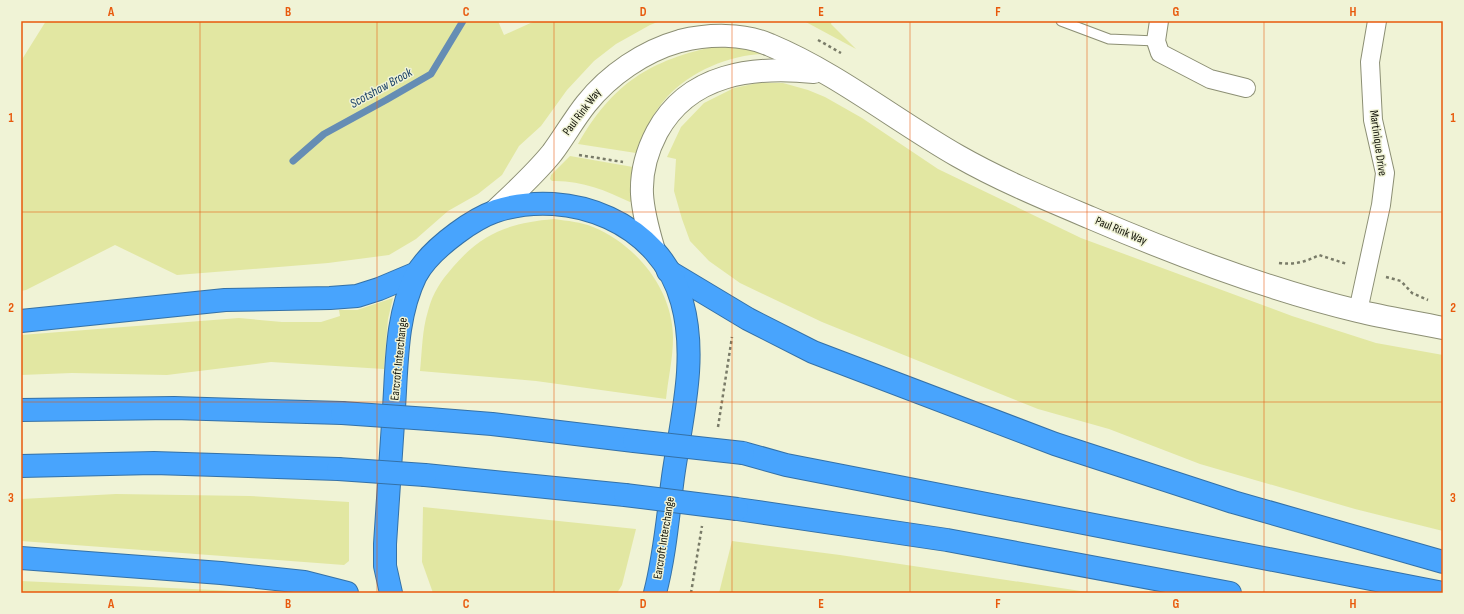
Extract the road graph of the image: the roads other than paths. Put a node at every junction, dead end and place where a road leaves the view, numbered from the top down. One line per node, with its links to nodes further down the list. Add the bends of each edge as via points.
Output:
1 (1061, 21): 4 (lane, via 1109,39)
2 (1159, 21): 4 (street)
3 (1377, 21): 11 (street, Martinique Drive, via 1370,62 1373,113 1385,172 1381,205)
4 (1156, 41): 6 (street, via 1160,53 1210,79)
5 (825, 73): 7 (street, Paul Rink Way, via 769,44 736,36 706,37 678,42 649,53 602,85 550,155); 8 (street, Paul Rink Way, via 785,69 725,77 699,88 679,103 662,123 651,144 644,166 642,193 645,219); 11 (street, Paul Rink Way, via 958,156 1039,196 1145,241 1252,280)
6 (1246, 88)
7 (495, 212): 8 (highway, Earcroft Interchange, via 522,205 553,203 583,208 608,217); 10 (highway, Earcroft Interchange, via 472,222 450,238 433,253)
8 (653, 247): 9 (highway, Earcroft Interchange)
9 (668, 271): 17 (highway, via 748,319 812,352 1055,444 1233,502); 20 (highway, Earcroft Interchange, via 682,299 690,347)
10 (417, 273): 12 (highway, via 357,296 225,300); 19 (highway, Earcroft Interchange, via 405,302 398,337 385,544 385,566)
11 (1358, 311): 13 (street, Paul Rink Way)
12 (21, 321)
13 (1443, 328)
14 (21, 410): 22 (highway, bridge, via 174,408 342,413 492,424 743,453 786,465)
15 (21, 466): 21 (highway, bridge, via 154,463 338,468 625,495 947,540)
16 (21, 558): 18 (highway, via 221,573 304,582)
17 (1443, 562)
18 (346, 592)
19 (391, 593)
20 (655, 593)
21 (1230, 593)
22 (1443, 593)

